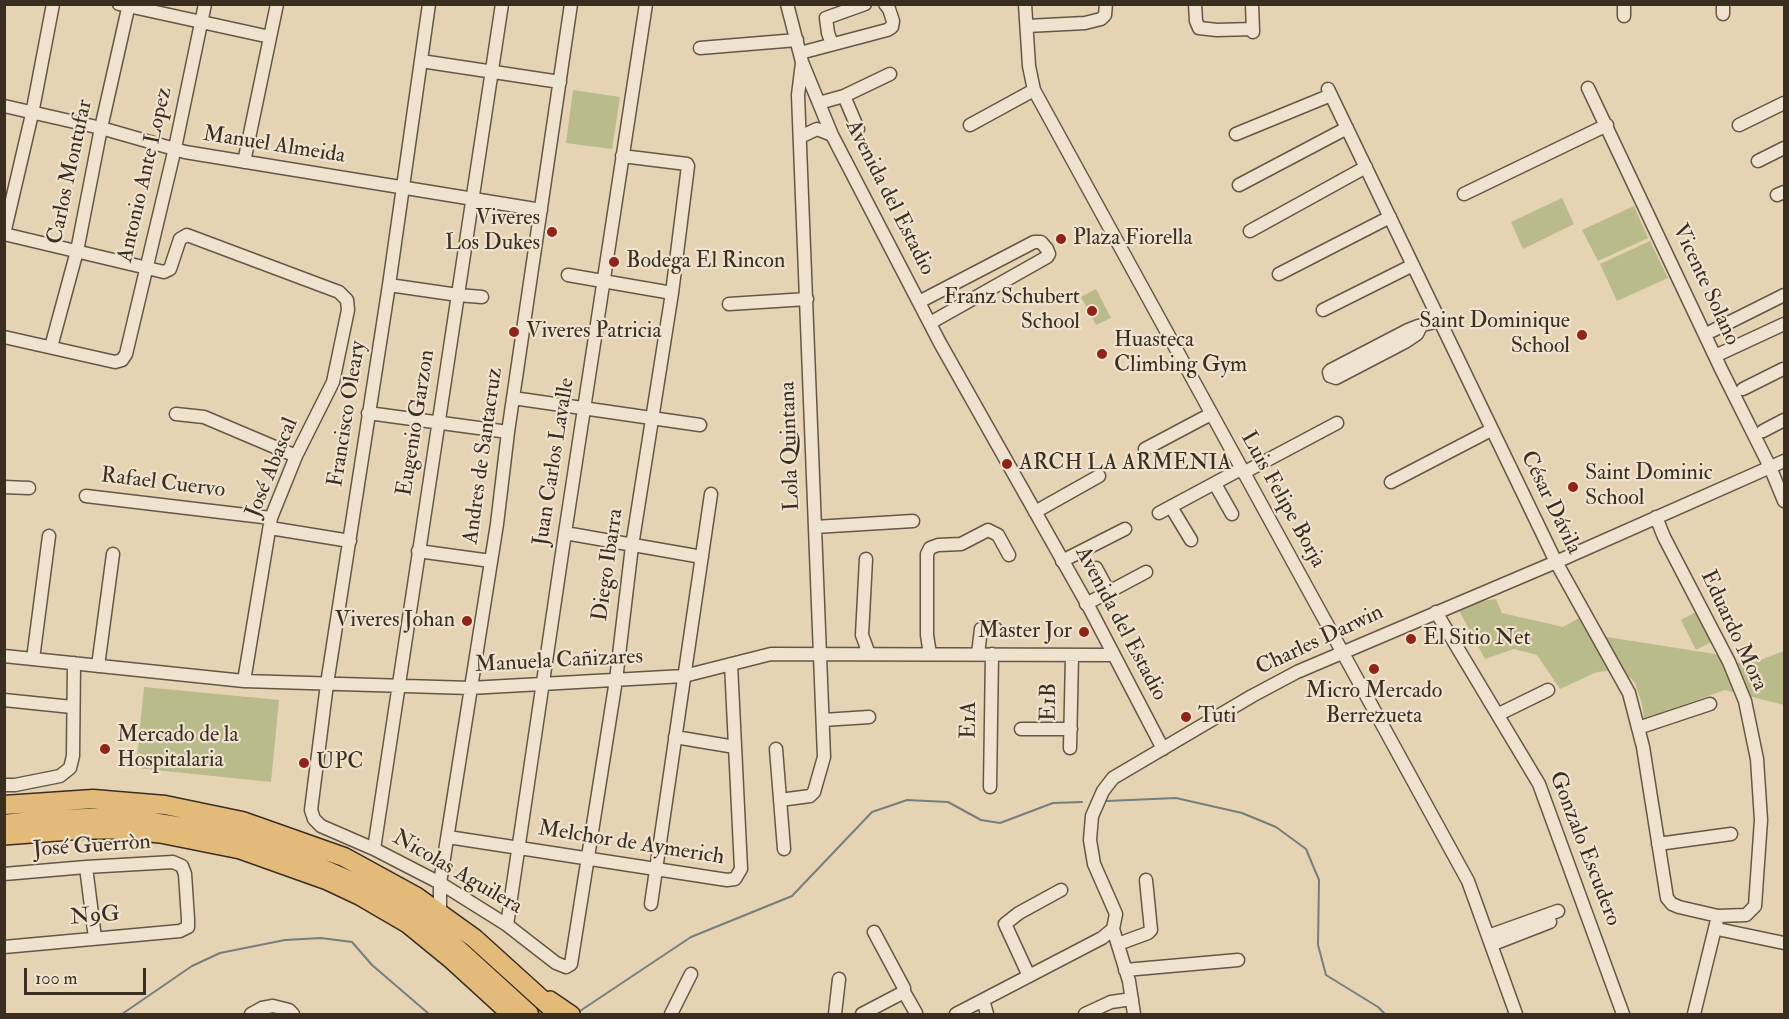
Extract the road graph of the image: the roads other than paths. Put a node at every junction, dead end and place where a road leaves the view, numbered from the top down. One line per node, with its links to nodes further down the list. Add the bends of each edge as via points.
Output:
1 (53, 4): 32 (street)
2 (205, 4): 16 (street, Antonio Ante Lopez)
3 (277, 4): 18 (street)
4 (429, 4): 22 (street, Francisco Oleary)
5 (502, 4): 23 (street, Eugenio Garzon)
6 (571, 4): 25 (street, Andres de Santacruz)
7 (646, 4): 44 (street, Juan Carlos Lavalle)
8 (787, 4): 21 (street, Avenida del Estadio)
9 (865, 4): 19 (street, via 826,18)
10 (885, 4): 19 (street, via 892,15 892,27)
11 (1025, 4): 17 (street, Luis Felipe Borja)
12 (1106, 4): 17 (street, via 1101,19)
13 (1195, 4): 14 (street, via 1199,28 1253,30)
14 (1252, 4)
15 (126, 5): 16 (street); 36 (street, Carlos Montufar)
16 (201, 23): 18 (street); 42 (street, Antonio Ante Lopez)
17 (1027, 26): 27 (street, Luis Felipe Borja)
18 (270, 37): 46 (street)
19 (832, 44): 21 (street)
20 (700, 48): 21 (street)
21 (800, 52): 29 (street, Avenida del Estadio); 41 (street, Lola Quintana)
22 (421, 61): 23 (street); 49 (street, Francisco Oleary)
23 (492, 71): 25 (street); 51 (street, Eugenio Garzon)
24 (890, 74): 28 (street)
25 (560, 82): 52 (street, Andres de Santacruz)
26 (1588, 88): 34 (street, Vicente Solano)
27 (1034, 90): 33 (street); 85 (street, Luis Felipe Borja)
28 (844, 96): 29 (street); 38 (street)
29 (819, 103): 40 (street, Avenida del Estadio)
30 (1785, 103): 35 (street)
31 (4, 106): 32 (street, Manuel Almeida)
32 (32, 114): 36 (street, Manuel Almeida); 55 (street)
33 (970, 125)
34 (1606, 125): 50 (street); 78 (street, Vicente Solano)
35 (1738, 125)
36 (101, 128): 42 (street, Manuel Almeida); 56 (street, Carlos Montufar)
37 (1347, 128): 39 (street, César Dávila, via 1330,92); 47 (street, César Dávila); 48 (street)
38 (858, 129)
39 (1236, 134)
40 (832, 135): 41 (street, via 817,129); 68 (street, Avenida del Estadio)
41 (800, 137): 67 (street, Lola Quintana)
42 (175, 148): 46 (street, Manuel Almeida); 58 (street, Antonio Ante Lopez)
43 (1785, 148): 45 (street)
44 (622, 156): 61 (street, Juan Carlos Lavalle); 63 (street, Diego Ibarra, via 688,165)
45 (1758, 161)
46 (244, 162): 49 (street, Manuel Almeida)
47 (1366, 167): 53 (street, César Dávila); 54 (street)
48 (1239, 185)
49 (404, 188): 51 (street, Manuel Almeida); 62 (street, Francisco Oleary)
50 (1464, 194)
51 (473, 199): 52 (street, Manuel Almeida); 65 (street, Eugenio Garzon)
52 (541, 210): 81 (street, Andres de Santacruz)
53 (1390, 217): 57 (street, César Dávila); 59 (street)
54 (1250, 231)
55 (4, 234): 56 (street)
56 (77, 251): 58 (street); 77 (street, Carlos Montufar)
57 (1413, 265): 70 (street); 71 (street, César Dávila)
58 (147, 267): 77 (street, Antonio Ante Lopez, via 122,360 115,362); 95 (street, José Abascal, via 164,272 171,269 180,239 187,235 339,292 347,300 333,382)
59 (1279, 274)
60 (568, 275): 61 (street)
61 (604, 281): 63 (street); 82 (street, Juan Carlos Lavalle)
62 (389, 285): 65 (street); 83 (street, Francisco Oleary)
63 (672, 293): 86 (street, Diego Ibarra)
64 (1785, 295): 75 (street)
65 (458, 296): 66 (street); 89 (street, Eugenio Garzon)
66 (482, 297)
67 (807, 299): 69 (street); 114 (street, Lola Quintana)
68 (919, 302): 72 (street, Avenida del Estadio); 72 (street, via 1034,242 1041,242 1047,249 1047,257)
69 (729, 304)
70 (1323, 310)
71 (1440, 321): 74 (street); 91 (street, César Dávila)
72 (930, 323): 108 (street, Avenida del Estadio)
73 (1785, 324): 78 (street)
74 (1421, 326): 74 (street, via 1331,370 1330,376 1336,378 1405,342)
75 (1712, 332)
76 (4, 336): 77 (street)
77 (51, 347)
78 (1715, 356): 97 (street, Vicente Solano)
79 (1782, 367): 80 (street)
80 (1743, 389)
81 (513, 398): 82 (street); 93 (street, Andres de Santacruz)
82 (584, 408): 86 (street); 116 (street, Juan Carlos Lavalle)
83 (368, 413): 89 (street); 119 (street, Francisco Oleary)
84 (176, 414): 95 (street, via 204,417)
85 (1211, 414): 94 (street); 98 (street, Luis Felipe Borja)
86 (652, 418): 90 (street); 120 (street, Diego Ibarra)
87 (1785, 420): 92 (street)
88 (1337, 423): 98 (street)
89 (437, 424): 93 (street); 121 (street, Eugenio Garzon)
90 (700, 425)
91 (1491, 430): 100 (street); 128 (street, César Dávila)
92 (1763, 431)
93 (508, 432): 126 (street, Andres de Santacruz)
94 (1145, 449)
95 (296, 456): 113 (street, José Abascal)
96 (1785, 461): 97 (street, Charles Darwin)
97 (1770, 467): 106 (street, Vicente Solano); 111 (street, Charles Darwin)
98 (1242, 471): 101 (street); 135 (street, Luis Felipe Borja)
99 (1098, 476): 108 (street)
100 (1391, 482)
101 (1215, 484): 107 (street); 110 (street)
102 (4, 487): 103 (street)
103 (28, 488)
104 (711, 494): 124 (street)
105 (86, 496): 113 (street, Rafael Cuervo)
106 (1785, 501)
107 (1171, 507): 109 (street); 118 (street)
108 (1035, 512): 127 (street, Avenida del Estadio)
109 (1160, 513)
110 (1232, 514)
111 (1656, 518): 128 (street, Charles Darwin); 195 (street, Eduardo Mora, via 1729,662 1744,700 1757,759 1761,820 1755,906 1746,915)
112 (913, 520): 114 (street)
113 (271, 523): 119 (street, Rafael Cuervo); 150 (street, José Abascal)
114 (815, 527): 136 (street, Lola Quintana)
115 (1125, 529): 127 (street)
116 (565, 533): 120 (street); 152 (street, Juan Carlos Lavalle)
117 (49, 536): 144 (street)
118 (1191, 540)
119 (350, 541): 151 (street, Francisco Oleary)
120 (632, 546): 124 (street); 149 (street, Diego Ibarra)
121 (418, 551): 126 (street); 153 (street, Eugenio Garzon)
122 (113, 554): 147 (street)
123 (1009, 555): 138 (street, via 998,535 988,530 961,544 930,548)
124 (702, 557): 148 (street)
125 (866, 559): 137 (street, via 862,635)
126 (491, 561): 154 (street, Andres de Santacruz)
127 (1062, 561): 132 (street, Avenida del Estadio)
128 (1556, 562): 133 (street, Charles Darwin); 162 (street, César Dávila, via 1629,693)
129 (1096, 568): 131 (street)
130 (1146, 572): 131 (street)
131 (1109, 592): 132 (street)
132 (1086, 604): 141 (street, Avenida del Estadio)
133 (1436, 612): 135 (street, Charles Darwin); 159 (street, Gonzalo Escudero)
134 (995, 628): 139 (street, via 981,629)
135 (1342, 652): 169 (street, Charles Darwin, via 1261,691); 202 (street, Luis Felipe Borja, via 1468,881)
136 (821, 654): 137 (street, Manuela Cañizares); 146 (street, Manuela Cañizares, via 771,654); 161 (street, Lola Quintana)
137 (869, 654): 138 (street, Manuela Cañizares)
138 (930, 654): 139 (street, Manuela Cañizares)
139 (978, 654): 140 (street, Manuela Cañizares)
140 (992, 654): 143 (street, Manuela Cañizares); 172 (street, E1A)
141 (1114, 655): 143 (street, Manuela Cañizares); 169 (street, Avenida del Estadio)
142 (4, 656): 144 (street, Manuela Cañizares)
143 (1072, 656): 164 (street, E1B)
144 (33, 659): 145 (street, Manuela Cañizares)
145 (74, 663): 147 (street, Manuela Cañizares); 158 (street)
146 (731, 664): 148 (street, Manuela Cañizares); 166 (street, Melchor de Aymerich)
147 (98, 666): 150 (street, Manuela Cañizares)
148 (684, 676): 149 (street, Manuela Cañizares); 165 (street)
149 (615, 680): 152 (street, Manuela Cañizares); 185 (street, Diego Ibarra)
150 (244, 681): 151 (street, Manuela Cañizares)
151 (327, 684): 153 (street, Manuela Cañizares); 177 (street, Francisco Oleary, via 311,804 312,816)
152 (544, 684): 154 (street, Manuela Cañizares); 182 (street, Juan Carlos Lavalle)
153 (398, 687): 154 (street, Manuela Cañizares); 183 (street, Eugenio Garzon)
154 (470, 688): 180 (street, Andres de Santacruz)
155 (1548, 690): 159 (street)
156 (4, 700): 158 (street)
157 (1710, 704): 162 (street)
158 (72, 707): 170 (street, via 70,768 60,776)
159 (1498, 714): 231 (street, Gonzalo Escudero, via 1539,784)
160 (869, 717): 161 (street)
161 (823, 720): 173 (street, Lola Quintana, via 824,757 814,792 804,798)
162 (1638, 728): 181 (street, César Dávila)
163 (1021, 729): 164 (street)
164 (1071, 729): 167 (street, E1B)
165 (675, 737): 166 (street); 187 (street)
166 (735, 747): 187 (street, Melchor de Aymerich, via 739,876 731,880)
167 (1070, 748)
168 (776, 749): 173 (street)
169 (1163, 749): 198 (street, Charles Darwin, via 1113,778 1092,816 1091,851 1116,914)
170 (24, 783): 171 (street); 174 (street, via 21,791)
171 (4, 785)
172 (990, 787)
173 (780, 800): 184 (street)
174 (26, 803): 175 (highway); 193 (highway, via 93,799 165,805 242,821 344,857)
175 (4, 805)
176 (4, 824): 220 (highway, via 133,819 214,832 283,851 406,910 439,932)
177 (321, 826): 183 (street, Nicolas Aguilera)
178 (1731, 834): 181 (street)
179 (4, 837): 219 (main road, via 116,831 240,851 349,892 407,925)
180 (448, 837): 182 (street, Melchor de Aymerich); 190 (street, Andres de Santacruz)
181 (1658, 844): 195 (street, César Dávila, via 1667,898 1672,904)
182 (519, 848): 185 (street, Melchor de Aymerich); 196 (street, Juan Carlos Lavalle)
183 (374, 849): 190 (street, Nicolas Aguilera)
184 (784, 849)
185 (587, 858): 187 (street, Melchor de Aymerich); 208 (street, Diego Ibarra, via 571,964)
186 (86, 867): 188 (street, José Guerròn); 197 (street, José Guerròn, via 173,862 182,866); 201 (street)
187 (656, 869): 192 (street)
188 (4, 874)
189 (1146, 880): 204 (street, via 1151,930)
190 (440, 883): 193 (street, Andres de Santacruz); 196 (street, Nicolas Aguilera)
191 (1061, 890): 211 (street, via 1005,924)
192 (651, 904)
193 (440, 913): 207 (highway)
194 (1558, 915): 202 (street)
195 (1718, 916): 232 (street)
196 (507, 925): 208 (street, Nicolas Aguilera)
197 (188, 927): 201 (street, N9G, via 180,931)
198 (1113, 929): 204 (street, Charles Darwin); 211 (street)
199 (1722, 930): 203 (street)
200 (874, 932): 213 (street)
201 (95, 938): 205 (street, N9G)
202 (1489, 941): 230 (street, Luis Felipe Borja)
203 (1785, 943)
204 (1118, 944): 209 (street, Charles Darwin)
205 (4, 947)
206 (1238, 960): 209 (street)
207 (500, 961): 221 (highway); 222 (main road)
208 (566, 967)
209 (1125, 970): 214 (street, Charles Darwin)
210 (692, 974): 223 (street)
211 (1029, 976): 215 (street)
212 (839, 979): 224 (street)
213 (904, 992): 216 (street); 225 (street)
214 (1132, 999): 228 (street, via 1111,1002); 229 (street, Charles Darwin)
215 (983, 1000): 226 (street); 227 (street)
216 (916, 1013)
217 (251, 1014): 218 (street, via 273,1006)
218 (293, 1014)
219 (509, 1014)
220 (529, 1014)
221 (558, 1014)
222 (572, 1014)
223 (671, 1014)
224 (835, 1014)
225 (862, 1014)
226 (956, 1014)
227 (987, 1014)
228 (1085, 1014)
229 (1134, 1014)
230 (1516, 1014)
231 (1623, 1014)
232 (1694, 1014)

